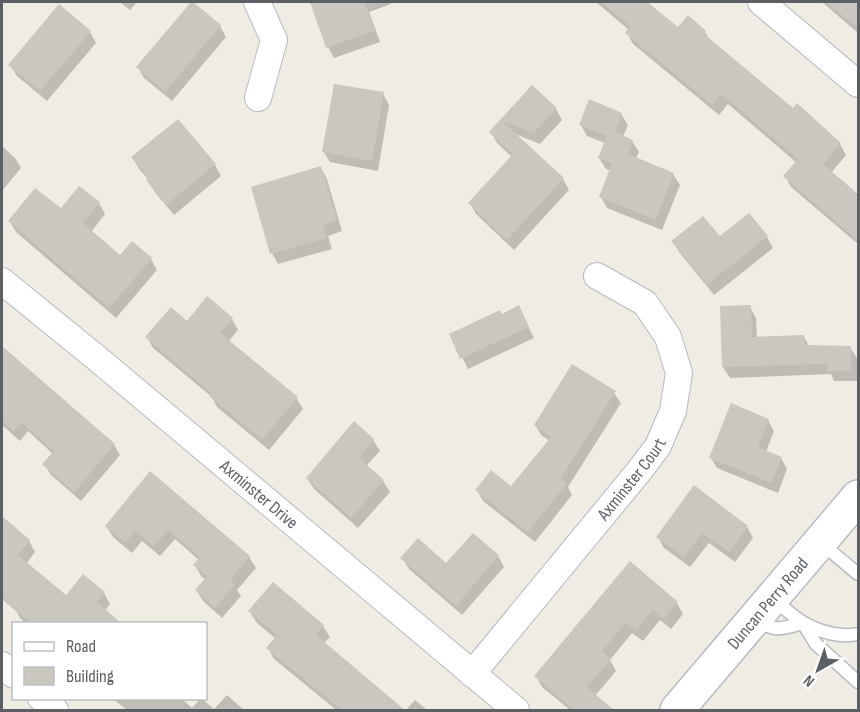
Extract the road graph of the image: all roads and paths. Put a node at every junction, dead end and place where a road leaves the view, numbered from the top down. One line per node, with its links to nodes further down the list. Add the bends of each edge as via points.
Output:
1 (257, 2): 4 (street, via 274,40)
2 (761, 2): 3 (street)
3 (858, 84)
4 (258, 98)
5 (597, 276): 13 (street, Axminster Court, via 645,303 669,337 679,373 673,411 658,446 640,470)
6 (2, 281): 13 (street, Axminster Drive)
7 (858, 497): 8 (street, Duncan Perry Road)
8 (821, 543): 9 (lane); 10 (street, Duncan Perry Road)
9 (858, 574)
10 (764, 609): 11 (lane); 11 (lane, via 767,626 778,629); 18 (street, Duncan Perry Road)
11 (803, 623): 12 (lane, via 824,632); 14 (lane, via 816,644)
12 (858, 634)
13 (472, 674): 17 (street, Axminster Drive)
14 (858, 682)
15 (42, 700): 16 (street)
16 (55, 711)
17 (516, 711)
18 (677, 711)

